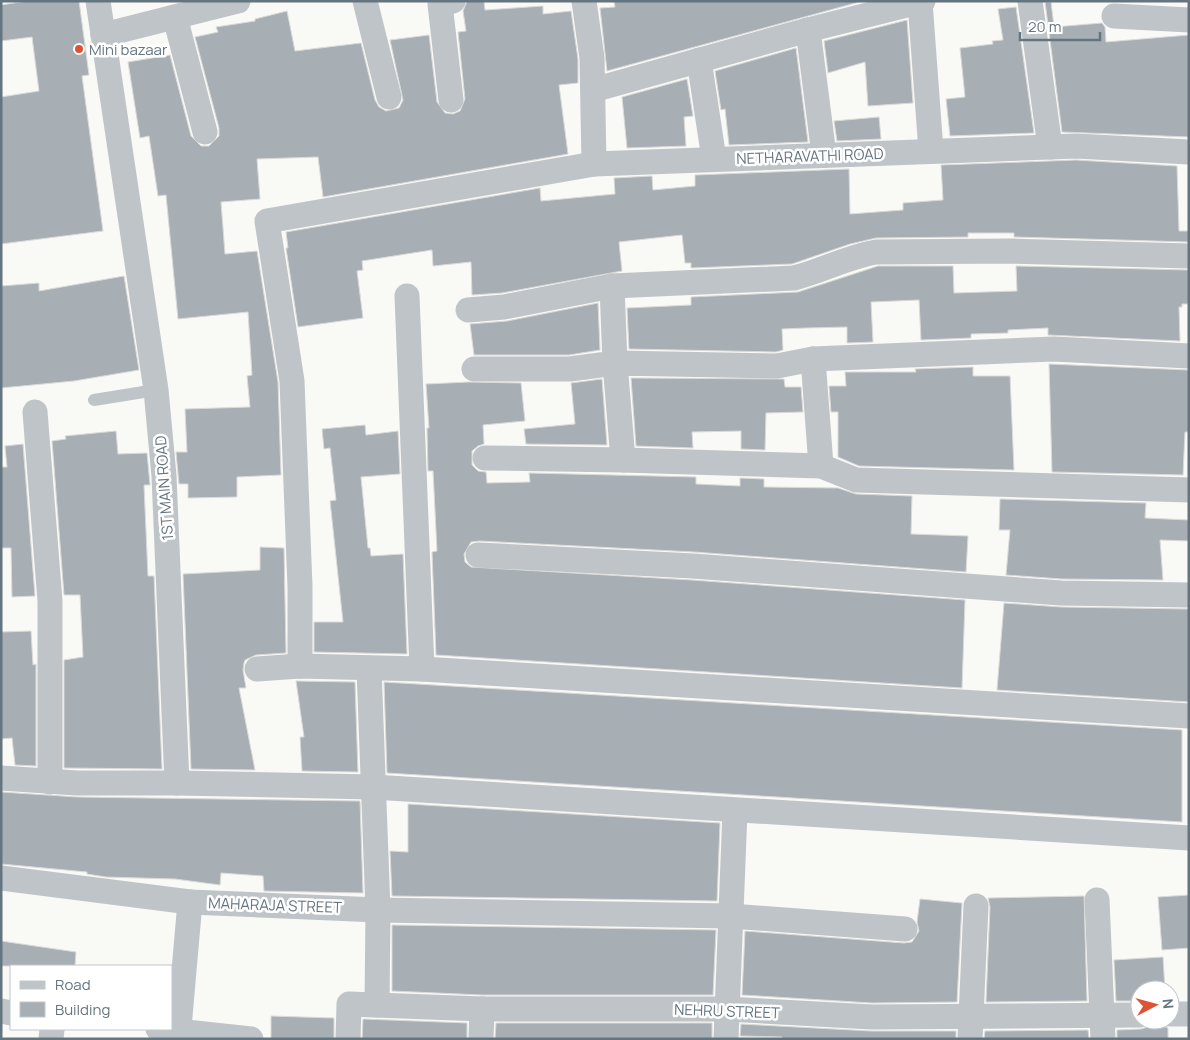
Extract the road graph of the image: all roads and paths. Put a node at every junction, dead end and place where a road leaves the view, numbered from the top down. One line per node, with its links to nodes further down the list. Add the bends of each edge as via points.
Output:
1 (98, 1): 12 (street, 1ST MAIN ROAD)
2 (238, 1): 9 (street)
3 (365, 1): 15 (street)
4 (453, 1): 16 (street, via 440,4)
5 (584, 1): 14 (street)
6 (1030, 1): 18 (street)
7 (922, 2): 11 (street); 19 (street)
8 (1114, 16): 10 (street)
9 (175, 17): 12 (street); 17 (street)
10 (1189, 20)
11 (808, 30): 13 (street); 21 (street)
12 (103, 35): 32 (street, 1ST MAIN ROAD)
13 (699, 60): 14 (street); 22 (street)
14 (593, 90): 23 (street)
15 (389, 97)
16 (451, 100)
17 (205, 132)
18 (1050, 147): 19 (street, NETHARAVATHI ROAD); 20 (street, NETHARAVATHI ROAD)
19 (930, 151): 21 (street, NETHARAVATHI ROAD)
20 (1189, 152)
21 (824, 156): 22 (street, NETHARAVATHI ROAD)
22 (714, 159): 23 (street, NETHARAVATHI ROAD)
23 (594, 164): 41 (street, NETHARAVATHI ROAD, via 267,221 292,381)
24 (1189, 256): 25 (street, via 1011,251 876,252 854,256 794,278)
25 (612, 286): 27 (street, via 504,307); 30 (street)
26 (407, 296): 44 (street)
27 (468, 310)
28 (1189, 356): 29 (street, via 1054,349)
29 (813, 359): 30 (street, via 777,366); 37 (street)
30 (615, 363): 31 (street, via 570,369); 36 (street)
31 (474, 369)
32 (156, 390): 33 (lane); 48 (street, 1ST MAIN ROAD, via 164,476)
33 (94, 400)
34 (35, 412): 47 (street, via 50,601)
35 (485, 458): 36 (street)
36 (623, 460): 37 (street)
37 (821, 466): 38 (street, via 856,480)
38 (1189, 490)
39 (478, 556): 40 (street, via 703,567 1062,593)
40 (1189, 595)
41 (300, 666): 42 (street); 43 (street)
42 (370, 668): 44 (street); 49 (street)
43 (257, 669)
44 (422, 669): 45 (street)
45 (1189, 716)
46 (1, 778): 47 (street)
47 (50, 782): 48 (street)
48 (177, 783): 49 (street)
49 (373, 787): 50 (street); 56 (street)
50 (735, 810): 51 (street); 57 (street)
51 (1189, 838)
52 (1, 878): 54 (street)
53 (1097, 900): 64 (street)
54 (190, 902): 56 (street, MAHARAJA STREET); 65 (street, MAHARAJA STREET)
55 (976, 906): 63 (street)
56 (378, 910): 57 (street, MAHARAJA STREET); 59 (street)
57 (731, 916): 58 (street, MAHARAJA STREET); 61 (street)
58 (905, 929)
59 (377, 1005): 60 (street, NEHRU STREET); 67 (street, NEHRU STREET, via 349,1004)
60 (482, 1009): 61 (street, NEHRU STREET); 68 (street)
61 (726, 1009): 63 (street, NEHRU STREET, via 872,1017); 69 (street)
62 (1130, 1019): 64 (street, NEHRU STREET)
63 (970, 1028): 64 (street, NEHRU STREET)
64 (1103, 1028)
65 (172, 1033): 66 (street)
66 (251, 1039)
67 (348, 1039)
68 (481, 1039)
69 (726, 1039)

